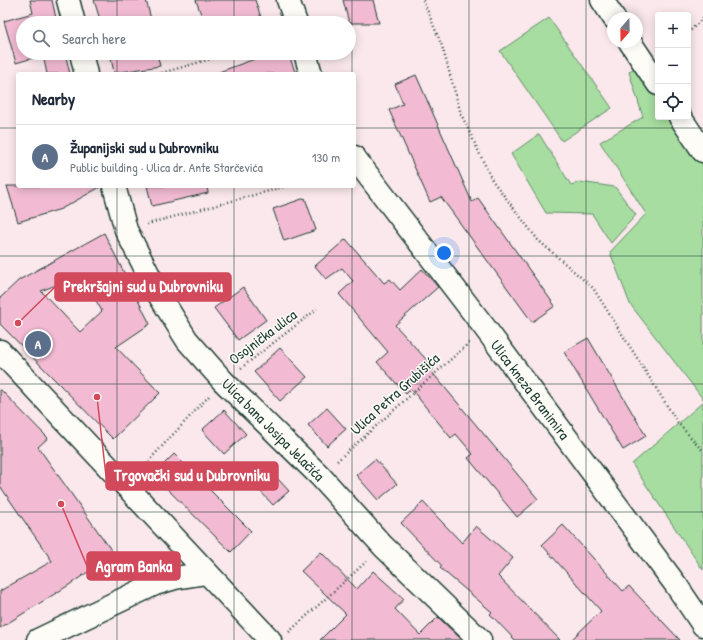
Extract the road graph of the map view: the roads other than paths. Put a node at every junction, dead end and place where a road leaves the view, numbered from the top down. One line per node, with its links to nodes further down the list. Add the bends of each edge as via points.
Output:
1 (68, 0): 5 (street)
2 (288, 0): 6 (street)
3 (602, 0): 4 (street)
4 (610, 12)
5 (72, 16)
6 (294, 16)
7 (634, 48): 12 (street)
8 (83, 60): 10 (street)
9 (307, 60): 11 (street)
10 (86, 72)
11 (310, 72)
12 (655, 80)
13 (682, 120): 14 (street)
14 (703, 151)
15 (356, 160): 19 (street, Ulica kneza Branimira, via 485,328)
16 (115, 188): 22 (street, Ulica bana Josipa Jelačića, via 126,230 159,295 187,340 223,381 320,476 384,546)
17 (0, 351): 18 (street)
18 (206, 573): 20 (street); 21 (street, via 155,584)
19 (703, 625)
20 (278, 637)
21 (38, 640)
22 (480, 640)

